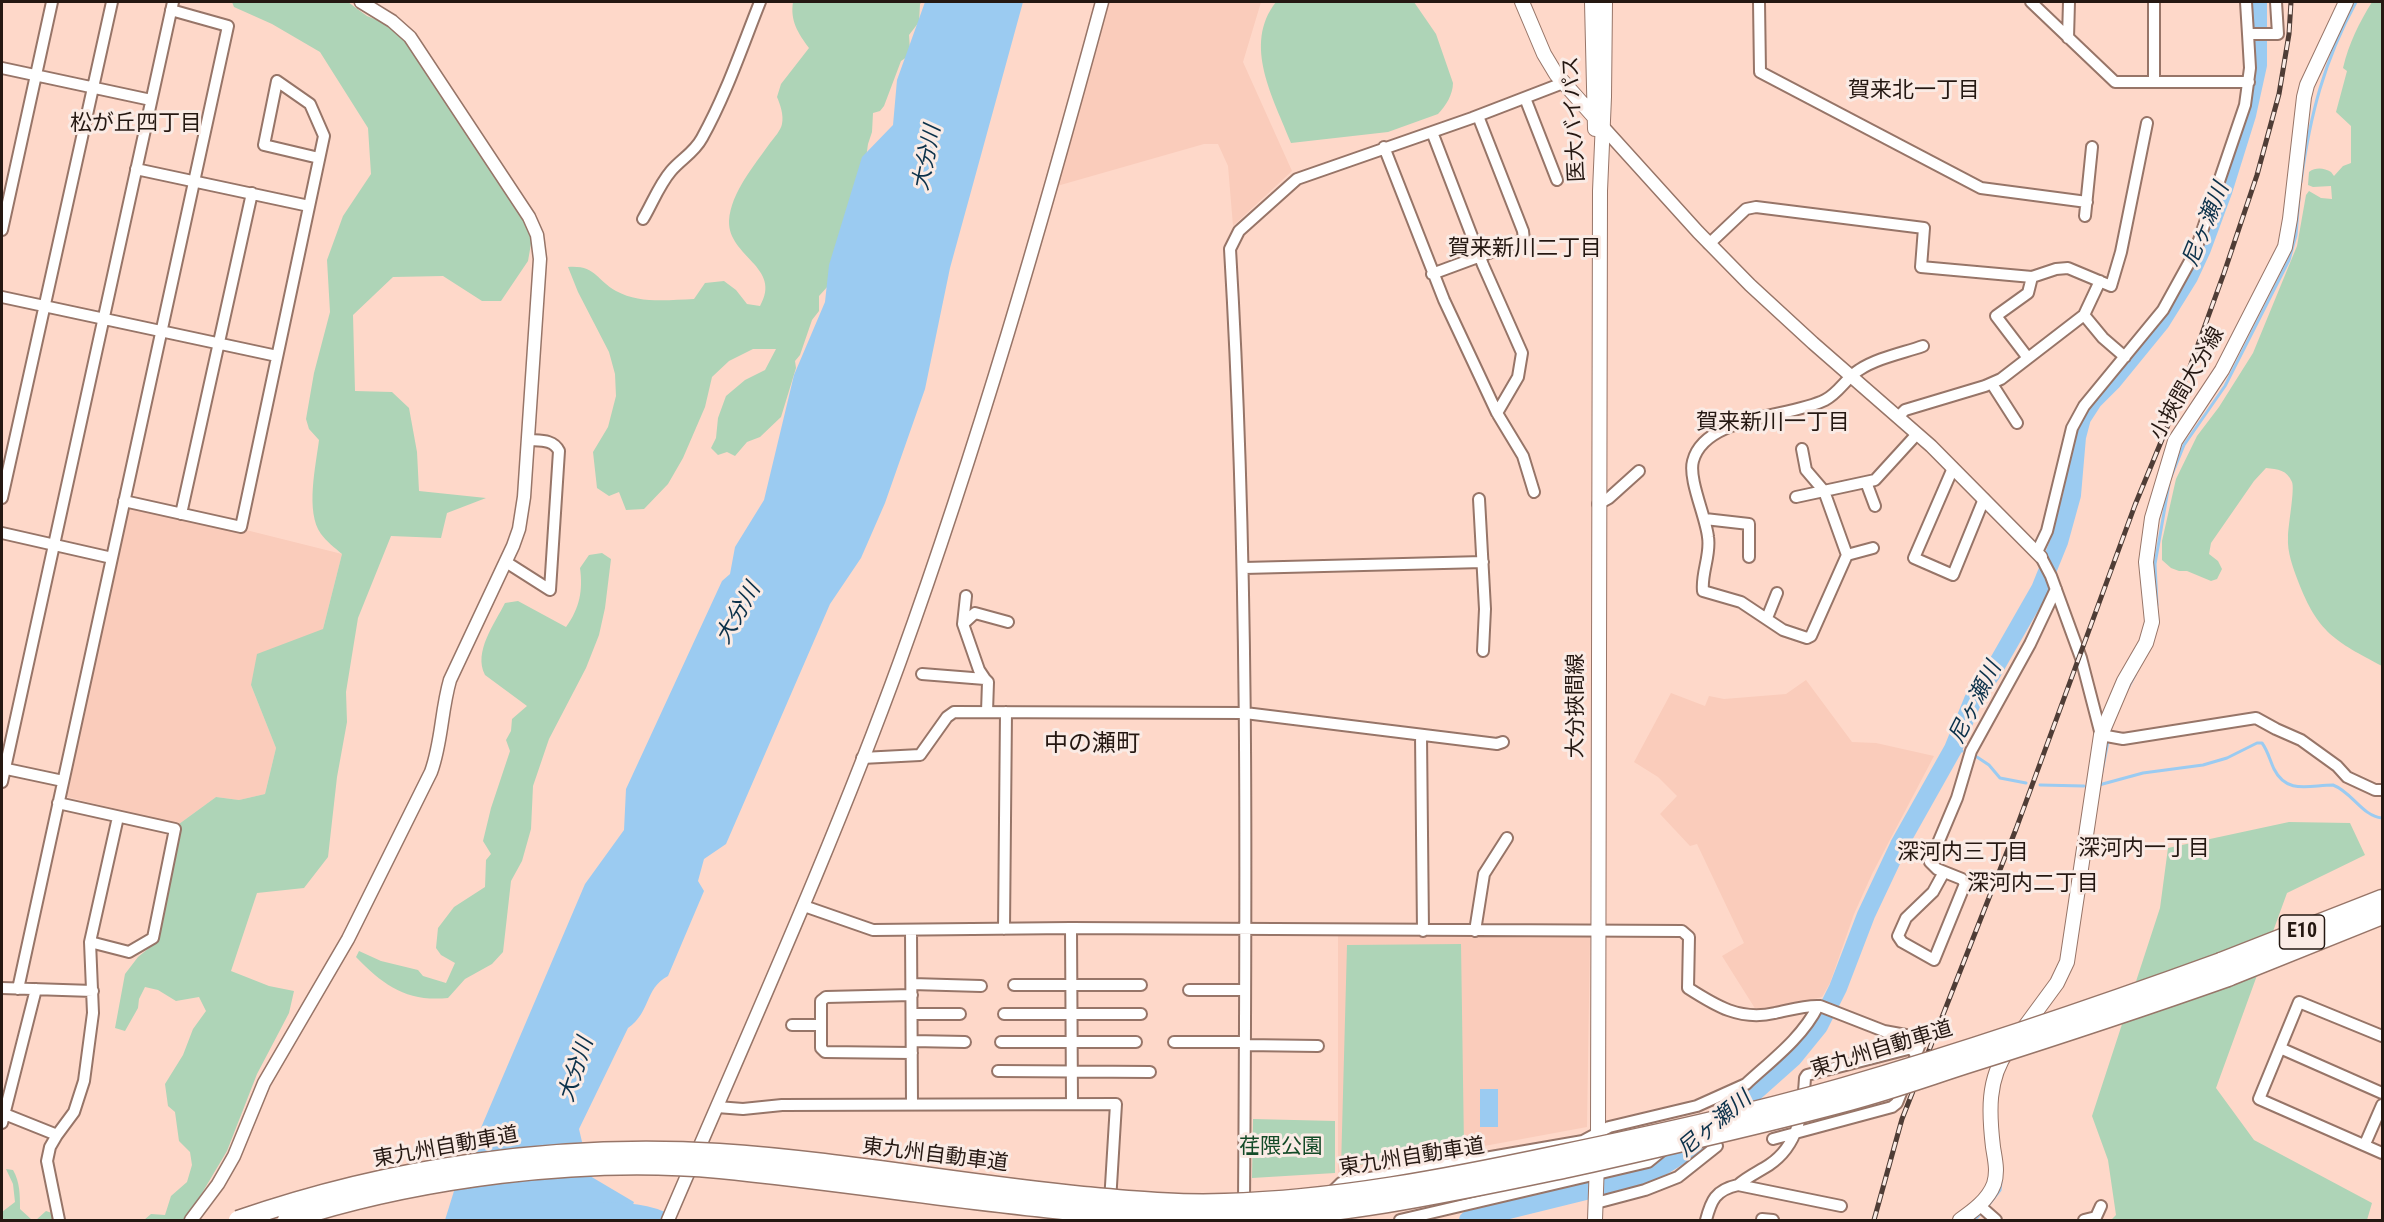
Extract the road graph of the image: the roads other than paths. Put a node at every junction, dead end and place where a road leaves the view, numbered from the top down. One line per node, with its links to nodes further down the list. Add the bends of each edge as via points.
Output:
1 (52, 2): 20 (street)
2 (112, 2): 24 (street)
3 (361, 2): 65 (street, via 392,21 410,38 537,235 540,259)
4 (759, 2): 42 (street, via 702,139 669,174)
5 (1102, 2): 106 (street, via 982,419 914,621)
6 (1522, 2): 23 (main road, via 1544,54)
7 (1592, 2): 28 (main road, 医大バイパス)
8 (1605, 2): 28 (main road, 医大バイパス)
9 (1759, 2): 39 (street, via 1760,72 1981,188)
10 (2031, 2): 18 (street)
11 (2069, 2): 18 (street)
12 (2154, 2): 21 (street)
13 (2246, 2): 17 (street)
14 (2276, 2): 17 (street, via 2278,34)
15 (2346, 2): 104 (main road, 小挾間大分線, via 2307,85 2284,247 2223,370 2180,431 2170,453 2148,540 2146,572 2152,613 2149,636)
16 (172, 6): 26 (street); 36 (street, via 228,26)
17 (2252, 34): 22 (street)
18 (2068, 38): 21 (street, via 2115,82)
19 (2, 68): 20 (street)
20 (36, 75): 24 (street); 43 (street)
21 (2154, 81): 22 (street)
22 (2249, 82): 57 (street, via 2242,118 2194,252 2163,310)
23 (1563, 83): 25 (street); 28 (main road)
24 (93, 88): 26 (street); 50 (street)
25 (1525, 98): 27 (street); 35 (street)
26 (151, 100): 34 (street)
27 (1478, 116): 30 (street); 45 (street, via 1525,237)
28 (1599, 122): 37 (main road, 医大バイパス); 44 (street)
29 (2147, 123): 48 (street, via 2115,279 2111,286)
30 (1432, 132): 31 (street); 45 (street)
31 (1384, 147): 46 (street); 90 (street, via 1292,182 1232,242)
32 (2092, 147): 39 (street)
33 (319, 158): 33 (street, via 324,136 310,104 277,81 264,145); 40 (street)
34 (136, 169): 36 (street); 52 (street)
35 (1557, 180)
36 (194, 181): 38 (street); 53 (street)
37 (1600, 191): 77 (main road, 大分挾間線)
38 (252, 194): 40 (street); 54 (street)
39 (2087, 202): 41 (street)
40 (309, 206): 56 (street)
41 (2085, 216)
42 (643, 219)
43 (2, 230)
44 (1709, 244): 47 (street, via 1750,206 1924,228 1922,267); 59 (street)
45 (1480, 256): 46 (street); 61 (street, via 1522,353 1518,377)
46 (1432, 274): 61 (street)
47 (2032, 277): 48 (street, via 2068,268); 58 (street, via 2028,293 1996,316)
48 (2100, 281): 51 (street)
49 (2, 297): 50 (street)
50 (44, 306): 52 (street); 73 (street)
51 (2084, 315): 57 (street); 58 (street)
52 (103, 319): 53 (street); 82 (street)
53 (161, 331): 54 (street); 76 (street)
54 (219, 344): 56 (street); 79 (street)
55 (1923, 346): 59 (street, via 1866,366)
56 (277, 356): 79 (street, via 241,526)
57 (2125, 357): 84 (street, via 2084,406 2072,428)
58 (2028, 358): 60 (street)
59 (1851, 377): 62 (street); 80 (street, via 1819,403 1746,421 1704,441 1692,465)
60 (1992, 384): 62 (street, via 1905,410); 63 (street)
61 (1497, 413): 71 (street, via 1523,456)
62 (1898, 417): 64 (street)
63 (2017, 423)
64 (1917, 434): 67 (street); 69 (street, via 1878,478)
65 (528, 440): 88 (street, via 520,519); 88 (street, via 550,442 559,451 550,590)
66 (1802, 449): 70 (street, via 1806,470)
67 (1953, 468): 74 (street); 74 (street, via 1914,558 1953,575)
68 (1639, 471): 77 (street)
69 (1866, 482): 70 (street); 78 (street)
70 (1824, 491): 72 (street); 85 (street)
71 (1534, 492)
72 (1796, 497)
73 (2, 498)
74 (1984, 499): 84 (street)
75 (1479, 500): 89 (street)
76 (124, 501): 79 (street); 87 (street)
77 (1598, 504): 124 (main road, 大分挾間線)
78 (1875, 506)
79 (181, 514)
80 (1705, 519): 86 (street, via 1749,524); 94 (street, via 1709,550 1702,591 1741,602)
81 (2, 534): 82 (street)
82 (53, 545): 87 (street); 107 (street)
83 (1873, 548): 85 (street)
84 (2039, 554): 91 (street)
85 (1847, 555): 94 (street, via 1810,637 1789,633)
86 (1749, 557)
87 (112, 558): 108 (street)
88 (506, 562): 182 (street, via 450,680 440,744 427,781 342,951 264,1083 230,1163)
89 (1483, 562): 90 (street); 97 (street)
90 (1244, 568): 102 (street)
91 (2055, 587): 104 (street, via 2081,658); 114 (street, via 2026,653 1971,751 1957,798 1930,862)
92 (1778, 592): 94 (street)
93 (966, 596): 96 (street)
94 (1767, 618)
95 (1008, 622): 96 (street, via 975,613)
96 (963, 624): 99 (street)
97 (1483, 651)
98 (922, 674): 99 (street)
99 (985, 680): 100 (street)
100 (987, 712): 101 (street); 106 (street, via 950,713 917,757)
101 (1006, 712): 102 (street); 119 (street)
102 (1245, 713): 103 (street); 121 (street)
103 (1421, 735): 105 (street); 122 (street)
104 (2101, 735): 110 (street, via 2123,739 2256,718 2301,740 2347,777); 178 (main road, 小挾間大分線, via 2067,962 2057,983 1996,1069 1989,1109 1996,1176)
105 (1503, 742)
106 (862, 758): 116 (street)
107 (3, 769): 108 (street); 109 (street)
108 (63, 781): 111 (street)
109 (2, 782)
110 (2382, 790)
111 (58, 803): 112 (street); 132 (street)
112 (118, 817): 125 (street); 125 (street, via 175,829 153,938 129,952)
113 (1507, 838): 123 (street, via 1484,874)
114 (1944, 872): 114 (street, via 1965,884 1934,960 1898,936 1906,918 1933,892)
115 (2382, 899): 126 (highway, 東九州自動車道 / E10)
116 (804, 906): 120 (street, via 873,930); 165 (street)
117 (2382, 915): 126 (highway, 東九州自動車道 / E10)
118 (1071, 928): 119 (street); 121 (street); 128 (street)
119 (1004, 929): 120 (street)
120 (911, 930): 134 (street)
121 (1245, 930): 122 (street); 136 (street)
122 (1424, 931): 123 (street)
123 (1475, 931): 124 (street)
124 (1598, 932): 138 (street, via 1682,931 1689,937 1688,988 1734,1013 1763,1015); 167 (main road, 大分挾間線)
125 (90, 942): 137 (street)
126 (2224, 970): 183 (highway, 東九州自動車道 / E10, bridge, via 1844,1087 1640,1138 1392,1186 1265,1202 1151,1202 787,1159 716,1153 580,1153 500,1158 414,1173); 184 (highway, 東九州自動車道 / E10, bridge, via 2106,1019 1854,1100 1521,1178 1299,1215 1219,1220 1136,1216 717,1168 657,1165 555,1168 471,1178 389,1194)
127 (1014, 985): 128 (street)
128 (1071, 985): 129 (street); 142 (street)
129 (1141, 985)
130 (981, 986): 134 (street)
131 (2, 988): 132 (street)
132 (18, 989): 133 (street)
133 (36, 989): 137 (street); 166 (street)
134 (912, 990): 139 (street); 145 (street, via 826,997 821,1001)
135 (1189, 990): 136 (street)
136 (1245, 990): 152 (street)
137 (93, 991): 168 (street, via 84,1081 74,1112)
138 (1818, 1006): 156 (street, via 1884,1031 1922,1038); 164 (street, via 1799,1034 1746,1084)
139 (912, 1014): 140 (street); 154 (street)
140 (960, 1014)
141 (1004, 1014): 142 (street)
142 (1071, 1014): 143 (street); 149 (street)
143 (1141, 1014)
144 (792, 1024): 145 (street)
145 (821, 1025): 154 (street, via 821,1048 825,1052)
146 (2382, 1036): 155 (street, via 2299,1002)
147 (965, 1042): 154 (street)
148 (1001, 1042): 149 (street)
149 (1071, 1042): 150 (street); 158 (street)
150 (1136, 1042)
151 (1174, 1042): 152 (street)
152 (1245, 1044): 153 (street); 187 (street)
153 (1318, 1046)
154 (912, 1047): 161 (street)
155 (2280, 1048): 160 (street); 171 (street, via 2259,1100)
156 (1916, 1055): 169 (street, via 1897,1104); 169 (street, via 1908,1049 1807,1075)
157 (998, 1071): 158 (street)
158 (1071, 1071): 159 (street); 162 (street)
159 (1150, 1072)
160 (2382, 1093)
161 (912, 1104): 162 (street); 165 (street)
162 (1072, 1104): 186 (street, via 1116,1104)
163 (2382, 1105): 171 (street)
164 (1697, 1106): 167 (street); 174 (street, via 1661,1152 1648,1162)
165 (717, 1107): 185 (street)
166 (2, 1116): 168 (street)
167 (1598, 1132): 174 (main road, 大分挾間線); 188 (street, via 1583,1141 1341,1183 1332,1192)
168 (57, 1135): 181 (street, via 47,1161)
169 (1795, 1135): 170 (street); 175 (street, via 1780,1156)
170 (1773, 1140)
171 (2365, 1144): 173 (street)
172 (1717, 1146): 176 (street, via 1678,1177)
173 (2382, 1153)
174 (1597, 1175): 176 (main road, 大分挾間線); 189 (street)
175 (1738, 1185): 177 (street); 191 (street, via 1714,1198)
176 (1596, 1203): 190 (main road, 大分挾間線)
177 (1841, 1206)
178 (1979, 1206): 180 (street); 194 (main road, 小挾間大分線)
179 (2101, 1206): 195 (street, via 2096,1217)
180 (1992, 1218)
181 (59, 1221)
182 (191, 1221)
183 (238, 1221)
184 (287, 1221)
185 (668, 1221)
186 (1108, 1221)
187 (1244, 1221)
188 (1337, 1221)
189 (1400, 1221)
190 (1595, 1221)
191 (1706, 1221)
192 (1762, 1221): 193 (street)
193 (1773, 1221)
194 (1960, 1221)
195 (2084, 1221)

